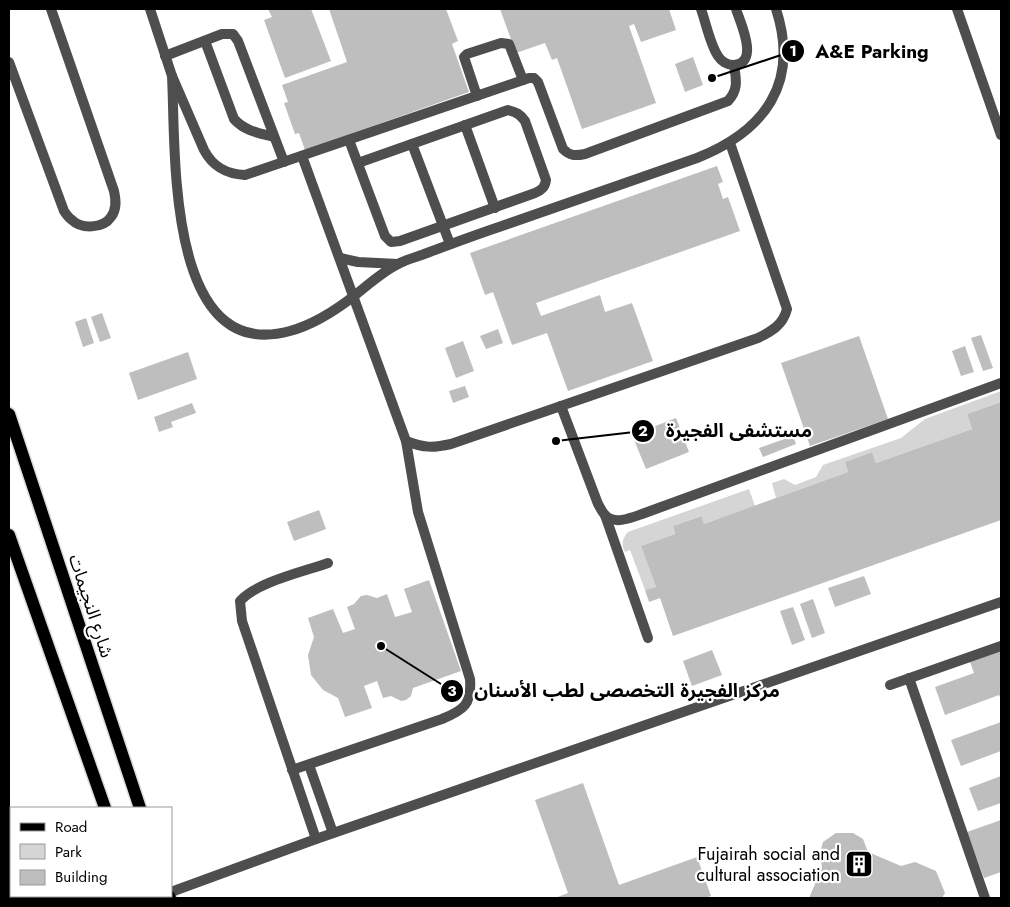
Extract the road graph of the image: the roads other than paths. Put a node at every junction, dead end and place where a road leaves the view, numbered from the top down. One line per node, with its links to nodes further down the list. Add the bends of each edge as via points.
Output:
1 (51, 9): 9 (street, via 114,191 116,204 111,219 85,227 72,222 64,211)
2 (150, 9): 8 (street)
3 (701, 9): 10 (street, via 717,55 723,62)
4 (736, 9): 10 (street, via 748,54 742,62)
5 (776, 9): 18 (street, via 783,44 783,70 763,113)
6 (957, 9): 15 (street)
7 (205, 41): 8 (street); 16 (street, via 234,119 250,131); 16 (street, via 229,33 236,37)
8 (165, 56): 11 (street)
9 (9, 62)
10 (734, 65): 12 (street, via 736,89 728,101 576,156 563,148 538,82 534,78)
11 (172, 76): 21 (street, via 204,150 216,166 225,172 244,175); 28 (street, via 180,218 186,249 207,300 222,318 236,328 254,334 276,334 313,321)
12 (523, 80): 13 (street); 13 (street, via 509,44 501,43 464,57)
13 (477, 96): 17 (street)
14 (465, 125): 19 (street); 23 (street); 23 (street, via 508,110 515,111 524,121 545,174 545,186 541,190)
15 (1001, 135)
16 (274, 137): 21 (street)
17 (350, 140): 20 (street); 22 (street)
18 (730, 143): 25 (street, via 697,158); 30 (street, via 783,293 787,309 785,319 774,330 758,338)
19 (412, 144): 22 (street); 24 (street)
20 (302, 156): 21 (street); 26 (street)
21 (284, 162)
22 (358, 163): 24 (street, via 385,236 391,242 400,242)
23 (495, 208): 24 (street)
24 (443, 226): 25 (street)
25 (450, 244): 27 (street)
26 (340, 258): 27 (street); 28 (street)
27 (398, 264): 28 (street)
28 (354, 296): 32 (street)
29 (1001, 383): 33 (street, via 627,519 614,520)
30 (561, 406): 32 (street, via 452,444 422,447); 33 (street)
31 (9, 414): 44 (main road, شارع النجيمات)
32 (406, 442): 41 (street, via 418,512 470,679 471,693 466,705 456,713)
33 (605, 515): 37 (street)
34 (9, 535): 43 (main road)
35 (328, 563): 42 (street, via 259,587 240,601 242,621)
36 (1001, 602): 45 (street)
37 (648, 638)
38 (1001, 646): 39 (street)
39 (909, 678): 40 (street); 48 (street)
40 (890, 685)
41 (309, 765): 42 (street); 45 (street)
42 (292, 770): 46 (street)
43 (105, 807)
44 (140, 807)
45 (333, 833): 46 (street)
46 (316, 839): 47 (street)
47 (172, 892)
48 (985, 898)

